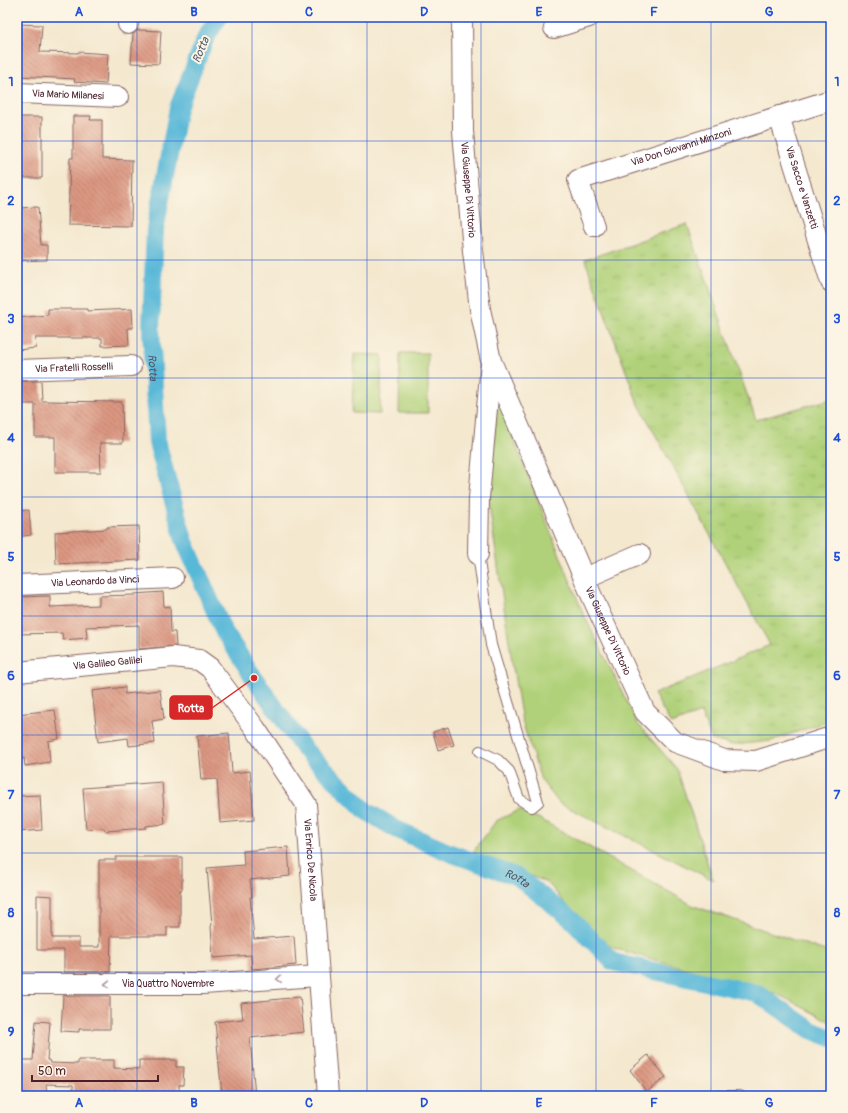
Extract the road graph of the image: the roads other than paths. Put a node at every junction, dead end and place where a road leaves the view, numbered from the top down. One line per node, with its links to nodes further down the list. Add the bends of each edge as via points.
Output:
1 (462, 17): 10 (street, Via Giuseppe Di Vittorio, via 463,131 472,243 480,309)
2 (589, 17): 3 (street)
3 (554, 28)
4 (17, 93): 5 (street, Via Mario Milanesi)
5 (118, 97)
6 (831, 100): 7 (street, Via Don Giovanni Minzoni)
7 (779, 116): 8 (street, Via Don Giovanni Minzoni, via 578,180); 9 (street, Via Sacco e Vanzetti)
8 (594, 226)
9 (831, 282)
10 (491, 361): 13 (street, Via Giuseppe Di Vittorio, via 479,498); 16 (street, Via Giuseppe Di Vittorio)
11 (131, 366): 12 (street, Via Fratelli Rosselli)
12 (17, 370)
13 (478, 554): 21 (lane, via 491,645 538,802 532,807 520,799 509,770)
14 (640, 554): 16 (street)
15 (173, 578): 17 (street, Via Leonardo da Vinci)
16 (585, 578): 20 (street, Via Giuseppe Di Vittorio, via 645,712 675,742 724,760 756,761)
17 (17, 585)
18 (199, 660): 19 (street, Via Galileo Galilei, via 173,657); 22 (street, Via Enrico De Nicola, via 210,668 256,728 306,804)
19 (17, 672)
20 (831, 737)
21 (480, 750)
22 (318, 976): 23 (street, Via Quattro Novembre, one-way to 23, via 203,984); 24 (street, Via Enrico De Nicola)
23 (17, 984)
24 (328, 1096)
25 (710, 1096): 26 (lane)
26 (740, 1096)

